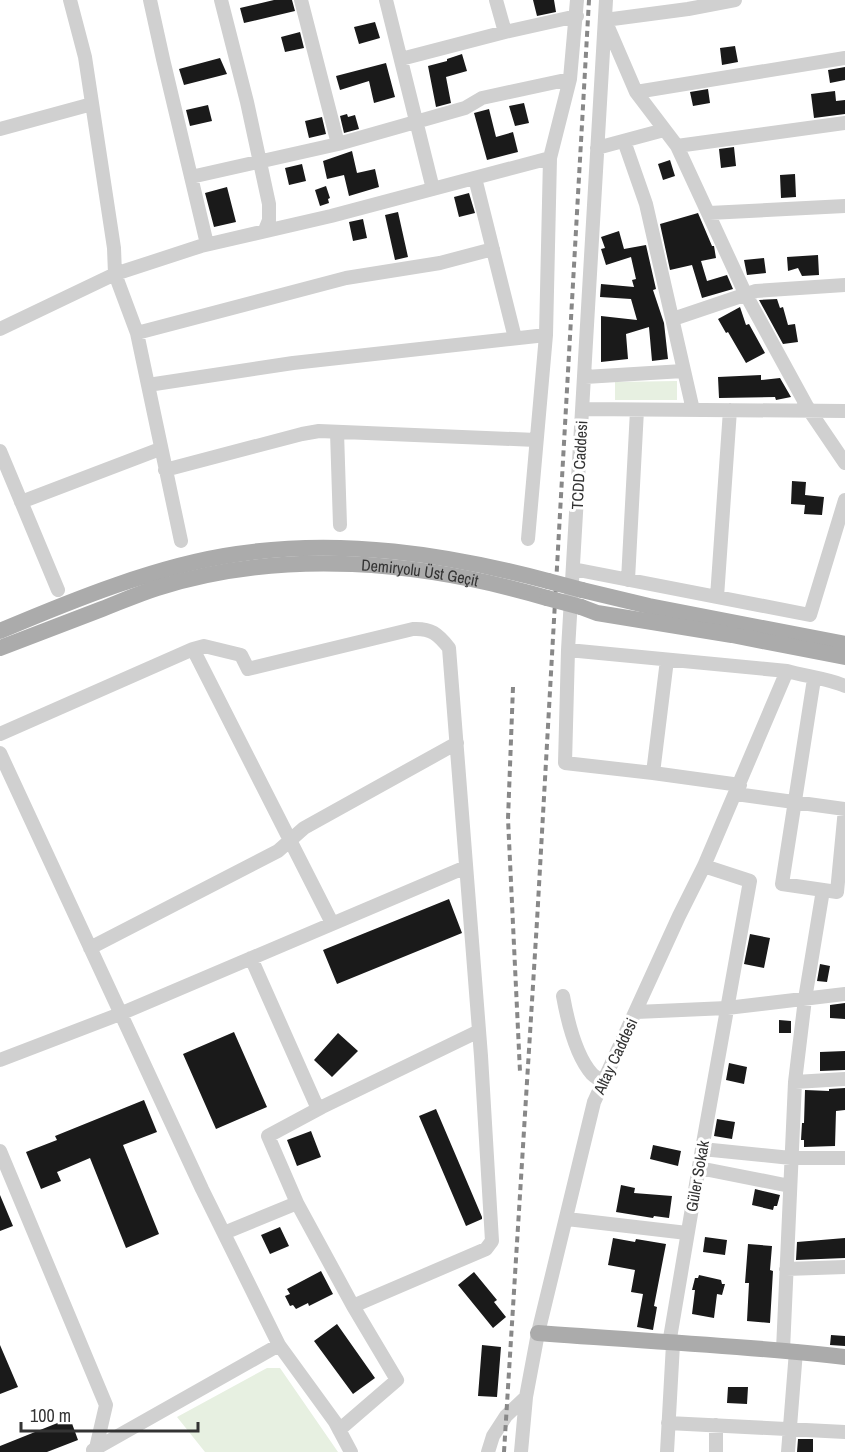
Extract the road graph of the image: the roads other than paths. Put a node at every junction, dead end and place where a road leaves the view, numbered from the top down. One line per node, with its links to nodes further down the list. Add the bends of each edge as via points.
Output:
1 (70, 0): 18 (street)
2 (150, 0): 29 (street)
3 (221, 0): 28 (street)
4 (301, 0): 24 (street)
5 (386, 0): 15 (street)
6 (496, 0): 13 (street)
7 (577, 0): 11 (street)
8 (606, 0): 12 (street, TCDD Caddesi)
9 (735, 0): 10 (street)
10 (688, 5): 12 (street)
11 (577, 16): 13 (street); 16 (street)
12 (605, 20): 17 (street); 26 (street, TCDD Caddesi)
13 (505, 32): 15 (street)
14 (845, 58): 17 (street)
15 (401, 59): 19 (street)
16 (570, 80): 19 (street, via 482,98 465,108); 27 (street)
17 (636, 92): 22 (street)
18 (92, 104): 21 (street); 37 (street)
19 (417, 123): 24 (street); 31 (street)
20 (845, 123): 25 (street)
21 (0, 129)
22 (664, 130): 23 (street); 25 (street)
23 (624, 141): 26 (street); 40 (street, via 646,204)
24 (338, 144): 28 (street)
25 (677, 146): 33 (street)
26 (597, 148): 46 (street, TCDD Caddesi)
27 (550, 158): 30 (street); 43 (street)
28 (260, 162): 29 (street); 34 (street, via 269,204)
29 (191, 177): 35 (street)
30 (476, 178): 31 (street); 36 (street)
31 (433, 189): 34 (street)
32 (845, 206): 33 (street)
33 (709, 213): 39 (street)
34 (265, 230): 35 (street)
35 (207, 244): 37 (street)
36 (493, 249): 42 (street, via 440,263 346,278); 44 (street)
37 (115, 274): 41 (street); 42 (street)
38 (845, 285): 39 (street)
39 (745, 293): 40 (street); 52 (street)
40 (673, 319): 45 (street)
41 (0, 329)
42 (137, 333): 47 (street)
43 (546, 335): 44 (street); 55 (street)
44 (515, 338): 47 (street, via 293,363)
45 (683, 371): 46 (street); 50 (street)
46 (585, 377): 48 (street, TCDD Caddesi)
47 (148, 386): 56 (street)
48 (583, 409): 49 (street); 65 (street, TCDD Caddesi)
49 (637, 410): 50 (street); 66 (street)
50 (693, 410): 51 (street)
51 (730, 410): 52 (street); 69 (street)
52 (809, 410): 53 (street); 58 (street)
53 (845, 411)
54 (337, 432): 55 (street); 59 (street, via 302,434); 62 (street)
55 (536, 440): 63 (street)
56 (160, 449): 59 (street); 61 (street)
57 (0, 451): 61 (street)
58 (845, 464)
59 (165, 470): 64 (street)
60 (845, 500): 69 (street, via 810,615)
61 (21, 502): 68 (street)
62 (340, 525)
63 (528, 539)
64 (181, 541)
65 (573, 569): 66 (street); 74 (street, TCDD Caddesi)
66 (628, 580): 69 (street)
67 (547, 589): 70 (main road, Demiryolu Üst Geçit, via 456,560 340,548 285,549 236,554 162,571); 71 (main road, Demiryolu Üst Geçit, bridge, via 582,590); 72 (main road, Demiryolu Üst Geçit, via 494,585 402,567 329,562 264,566 157,588); 75 (main road, Demiryolu Üst Geçit, bridge, via 597,613)
68 (58, 590)
69 (717, 597)
70 (0, 631)
71 (845, 644)
72 (0, 648)
73 (193, 648): 82 (street); 83 (street, via 204,646 241,655 248,669 427,628 449,648); 89 (street)
74 (568, 650): 77 (street); 85 (street, TCDD Caddesi, via 565,763)
75 (817, 651): 76 (main road, Demiryolu Üst Geçit); 78 (street)
76 (845, 657)
77 (667, 660): 79 (street); 85 (street)
78 (845, 665)
79 (787, 671): 80 (street); 86 (street, Altay Caddesi)
80 (814, 679): 81 (street); 87 (street)
81 (845, 686)
82 (0, 734)
83 (457, 743): 89 (street, via 304,828); 91 (street)
84 (0, 753): 94 (street)
85 (653, 773): 86 (street)
86 (738, 790): 87 (street); 90 (street, Altay Caddesi)
87 (794, 803): 88 (street); 92 (street, via 782,884)
88 (845, 809): 92 (street, via 837,892)
89 (291, 839): 93 (street); 94 (street, via 278,851)
90 (704, 866): 99 (street, Güler Sokak, via 750,881); 100 (street, Altay Caddesi)
91 (466, 867): 93 (street); 102 (street)
92 (822, 890): 98 (street)
93 (332, 923): 95 (street)
94 (90, 948): 101 (street)
95 (251, 958): 101 (street); 107 (street)
96 (845, 994): 98 (street)
97 (563, 996): 105 (street, via 585,1063)
98 (805, 999): 99 (street); 106 (street)
99 (727, 1008): 100 (street); 108 (street, Güler Sokak)
100 (636, 1012): 105 (street, Altay Caddesi)
101 (120, 1014): 103 (street); 116 (street)
102 (479, 1031): 107 (street); 120 (street, via 492,1241 486,1249)
103 (0, 1060)
104 (845, 1079): 106 (street)
105 (604, 1082): 115 (street, Altay Caddesi, via 594,1102)
106 (795, 1082): 110 (street)
107 (318, 1109): 114 (street, via 268,1136)
108 (702, 1149): 110 (street); 112 (street, Güler Sokak)
109 (0, 1151): 132 (street, via 106,1405)
110 (791, 1158): 111 (street); 113 (street)
111 (845, 1158)
112 (699, 1168): 113 (street); 117 (street, Güler Sokak)
113 (790, 1186): 119 (street)
114 (297, 1203): 116 (street); 120 (street)
115 (567, 1219): 117 (street); 121 (street, Altay Caddesi)
116 (224, 1233): 123 (street)
117 (687, 1233): 122 (street, Güler Sokak)
118 (845, 1267): 119 (street)
119 (786, 1269): 124 (street)
120 (353, 1306): 130 (street, via 397,1380)
121 (538, 1333): 122 (main road); 126 (street, Altay Caddesi)
122 (671, 1344): 124 (main road); 127 (street, Güler Sokak)
123 (279, 1345): 130 (street); 132 (street)
124 (789, 1351): 125 (main road); 129 (street)
125 (845, 1357)
126 (526, 1397): 134 (street, via 506,1416); 135 (street, Altay Caddesi)
127 (668, 1423): 128 (street); 136 (street, Güler Sokak)
128 (716, 1425): 129 (street); 137 (street)
129 (791, 1429): 131 (street); 138 (street)
130 (339, 1430): 133 (street)
131 (845, 1432)
132 (93, 1450)
133 (351, 1452)
134 (488, 1452)
135 (521, 1452)
136 (667, 1452)
137 (716, 1452)
138 (789, 1452)

